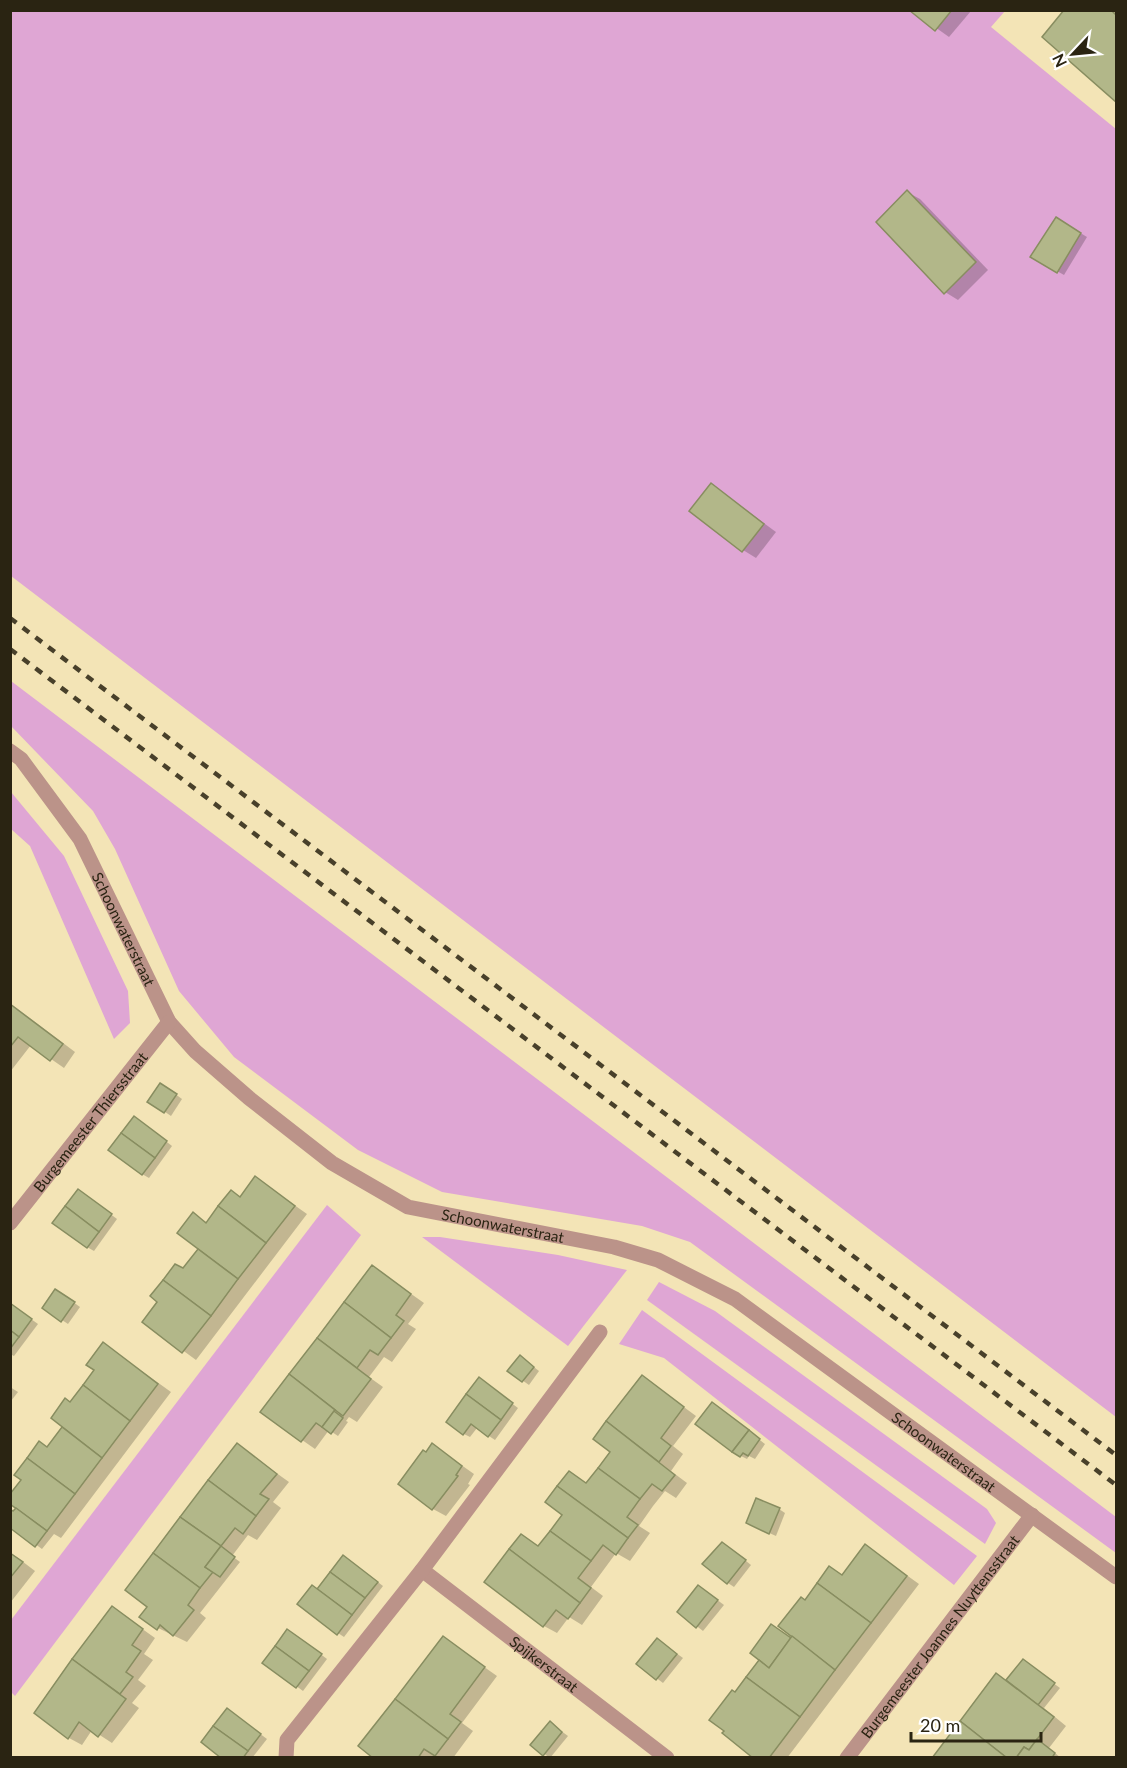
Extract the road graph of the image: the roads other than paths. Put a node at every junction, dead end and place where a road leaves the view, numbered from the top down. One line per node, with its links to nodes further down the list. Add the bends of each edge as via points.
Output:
1 (10, 752): 2 (street, Schoonwaterstraat, via 21,759 80,839)
2 (170, 1022): 3 (street, Burgemeester Thiersstraat); 5 (street, Schoonwaterstraat, via 195,1052 249,1098 332,1162 408,1207 614,1247 657,1260 698,1279 735,1299)
3 (10, 1223)
4 (600, 1332): 6 (street)
5 (1032, 1515): 7 (street, Schoonwaterstraat); 10 (street, Burgemeester Joannes Nuyttensstraat)
6 (422, 1570): 8 (street, via 287,1740); 9 (street, Spijkerstraat)
7 (1116, 1577)
8 (286, 1758)
9 (667, 1758)
10 (847, 1758)

